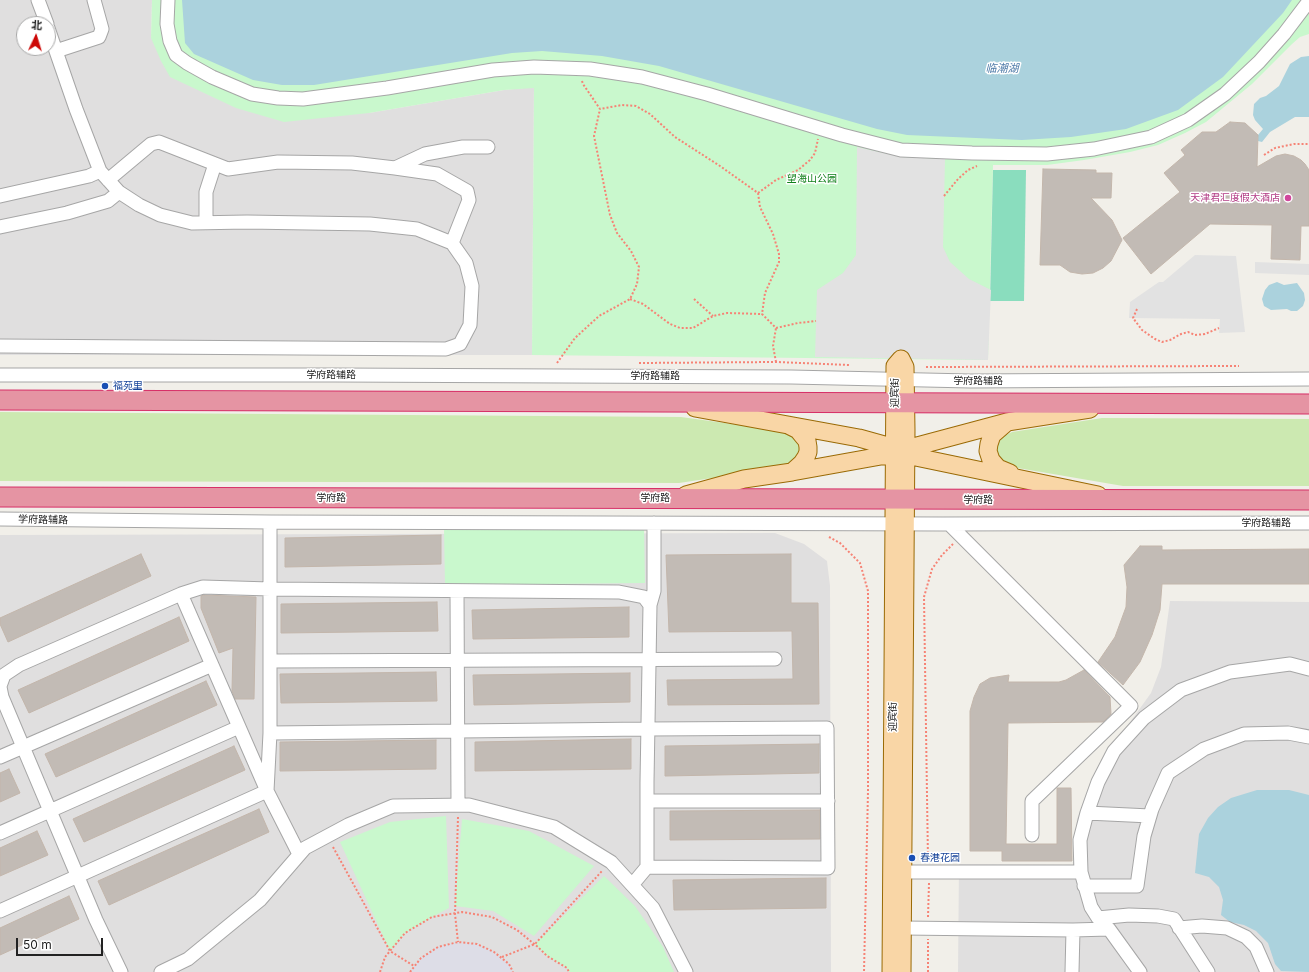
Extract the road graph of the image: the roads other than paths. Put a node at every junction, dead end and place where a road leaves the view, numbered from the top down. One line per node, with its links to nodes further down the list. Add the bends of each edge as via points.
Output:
1 (38, 0): 5 (street)
2 (94, 0): 6 (street, via 102,29 98,37)
3 (168, 0): 4 (street, via 168,30 176,55 212,77 252,94 303,99 493,70 534,66 579,68 642,77 901,150 1048,154 1094,149 1151,137 1182,123 1225,94 1259,62)
4 (1309, 1)
5 (44, 16)
6 (56, 51): 10 (street, via 76,109)
7 (488, 147): 9 (street, via 463,147 425,154)
8 (215, 164): 9 (street, via 228,169 278,162 352,163); 10 (street, via 159,142 151,144); 13 (street, via 206,192)
9 (395, 168): 15 (street, via 437,174 467,190 469,200)
10 (104, 175): 11 (street); 12 (street)
11 (119, 192): 13 (street, via 160,215 192,223); 14 (street, via 108,201 67,213)
12 (0, 196)
13 (206, 222): 15 (street, via 370,224 417,229)
14 (0, 227)
15 (452, 243): 16 (street, via 466,263 472,286 470,325 460,344 446,349)
16 (0, 346)
17 (0, 375): 19 (street, 学府路辅路, via 791,377)
18 (1309, 379): 19 (street, 学府路辅路)
19 (900, 380): 22 (main road, 迎宾街)
20 (0, 400): 21 (highway)
21 (666, 402): 22 (highway); 26 (main road)
22 (900, 403): 23 (highway); 27 (main road, 迎宾街)
23 (1121, 404): 24 (highway); 25 (main road)
24 (1309, 404)
25 (1007, 422): 27 (main road); 29 (main road, via 992,435 988,451 991,460 998,468)
26 (785, 424): 27 (main road, via 860,438); 28 (main road, via 798,430 808,447 806,457)
27 (900, 452): 28 (main road); 29 (main road); 32 (main road, 迎宾街)
28 (792, 472): 31 (main road, via 744,479)
29 (1030, 481): 33 (main road)
30 (0, 497): 31 (highway, 学府路)
31 (674, 498): 32 (highway, 学府路)
32 (900, 500): 33 (highway, 学府路); 39 (main road, 迎宾街)
33 (1125, 500): 34 (highway, 学府路)
34 (1309, 500)
35 (0, 519): 36 (street, 学府路辅路)
36 (270, 522): 37 (street, 学府路辅路); 41 (street)
37 (654, 523): 39 (street, 学府路辅路); 44 (street, via 654,591)
38 (1309, 523): 40 (street, 学府路辅路)
39 (899, 524): 40 (street, 学府路辅路); 70 (main road, 迎宾街); 84 (main road, 迎宾街)
40 (949, 524): 67 (street, via 1131,706 1032,801)
41 (270, 589): 42 (street); 43 (street, via 203,587); 46 (street)
42 (457, 591): 44 (street, via 619,592 644,597); 47 (street)
43 (181, 594): 49 (street); 51 (street, via 19,665 4,674)
44 (650, 604): 48 (street)
45 (775, 659): 48 (street)
46 (270, 661): 47 (street); 55 (street)
47 (457, 661): 48 (street); 54 (street)
48 (648, 661): 53 (street)
49 (212, 665): 52 (street); 57 (street)
50 (1309, 668): 64 (street, via 1290,664 1230,672 1181,690 1144,718 1114,751 1098,782)
51 (0, 686): 57 (street, via 2,697)
52 (240, 727): 59 (street); 63 (street)
53 (647, 729): 54 (street); 60 (street); 61 (street, via 827,728)
54 (457, 731): 55 (street); 62 (street)
55 (270, 733): 59 (street)
56 (1309, 737): 65 (street, via 1288,733 1244,734 1204,749 1168,773)
57 (23, 747): 58 (street); 63 (street)
58 (0, 757)
59 (268, 791): 68 (street); 72 (street)
60 (647, 801): 61 (street); 69 (street)
61 (828, 801): 69 (street, via 828,868)
62 (458, 805): 68 (street, via 394,806 348,825 305,848); 73 (street, via 469,805 554,827 611,862)
63 (50, 811): 66 (street); 72 (street)
64 (1087, 813): 65 (street); 71 (street, via 1080,840)
65 (1150, 816): 74 (street, via 1144,836 1137,886)
66 (0, 833)
67 (1032, 835)
68 (299, 854): 82 (street, via 260,900 188,959)
69 (647, 868): 73 (street)
70 (903, 872): 71 (street); 77 (main road, 迎宾街)
71 (1080, 872): 74 (street)
72 (78, 877): 75 (street); 81 (street)
73 (632, 885): 83 (street, via 653,908)
74 (1084, 886): 76 (street, via 1091,907)
75 (0, 910)
76 (1098, 918): 78 (street, via 1158,916 1174,919); 79 (street)
77 (903, 928): 80 (street); 85 (main road, 迎宾街)
78 (1179, 928): 88 (street); 89 (street, via 1227,928 1246,937 1256,947)
79 (1109, 929): 80 (street); 87 (street)
80 (1073, 930): 86 (street)
81 (121, 972)
82 (161, 972)
83 (686, 972)
84 (891, 972)
85 (902, 972)
86 (1072, 972)
87 (1140, 972)
88 (1208, 972)
89 (1267, 972)

